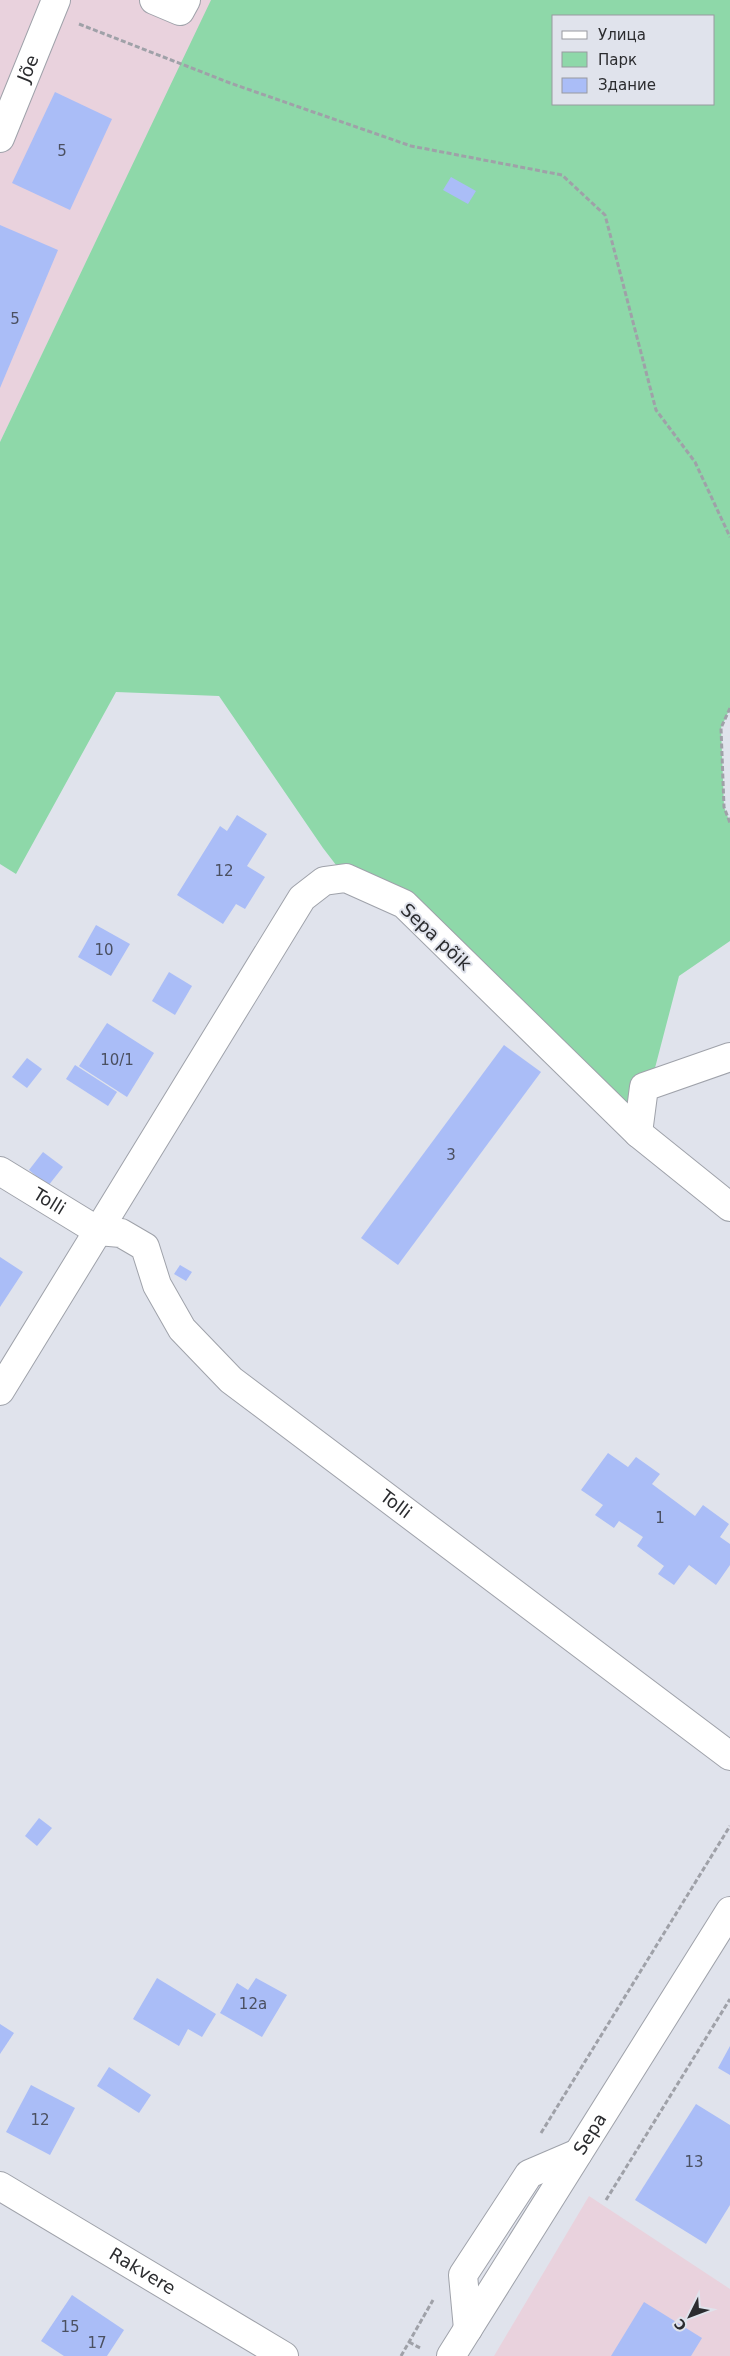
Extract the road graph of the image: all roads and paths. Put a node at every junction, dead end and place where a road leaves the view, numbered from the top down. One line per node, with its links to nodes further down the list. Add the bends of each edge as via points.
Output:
1 (154, 0): 2 (street, via 180,11)
2 (186, 0)
3 (54, 7): 4 (street, Jõe); 5 (path, via 230,83 411,146 562,176 605,216 656,410 695,462)
4 (0, 138)
5 (730, 537)
6 (730, 708): 7 (path, via 721,728 724,808)
7 (730, 823)
8 (730, 1057): 9 (street, via 644,1087)
9 (638, 1133): 11 (street, Sepa põik); 12 (street, Sepa põik, via 404,904 346,878 324,881 302,898)
10 (0, 1171): 12 (street, Tolli)
11 (730, 1207)
12 (98, 1231): 13 (street); 14 (street, Tolli, via 121,1232 145,1247 157,1285 182,1328 231,1380)
13 (0, 1391)
14 (730, 1756)
15 (730, 1826): 18 (path)
16 (730, 1911): 24 (street, Sepa)
17 (730, 1999): 20 (path)
18 (538, 2138)
19 (0, 2186): 22 (street, Rakvere)
20 (606, 2200)
21 (437, 2293): 23 (path)
22 (284, 2356)
23 (401, 2356)
24 (452, 2356)

